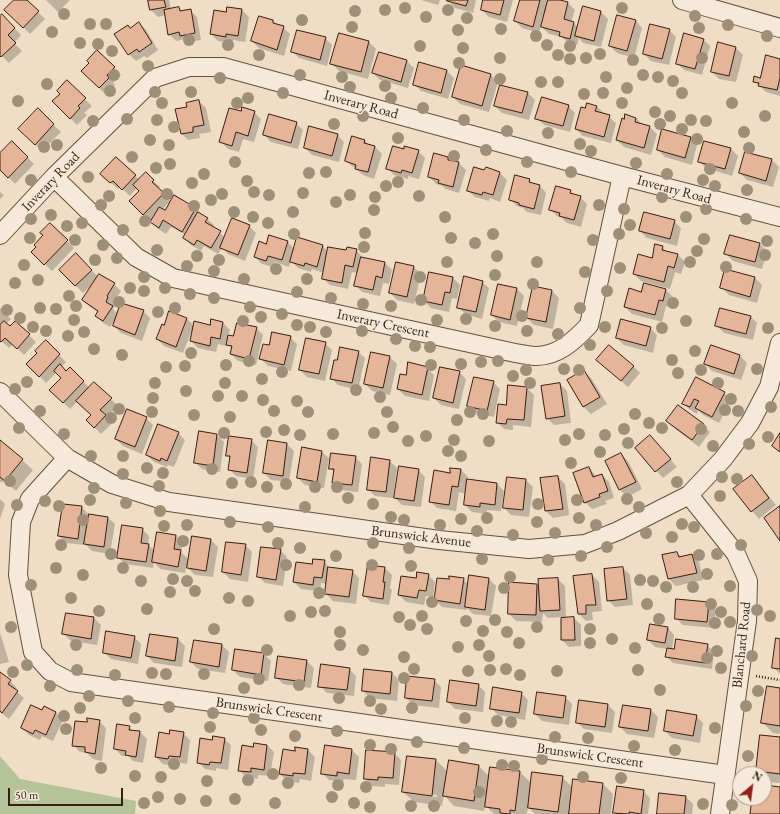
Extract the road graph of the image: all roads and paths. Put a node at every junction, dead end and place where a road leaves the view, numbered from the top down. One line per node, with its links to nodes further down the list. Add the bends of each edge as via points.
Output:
1 (682, 0): 2 (street)
2 (780, 28)
3 (622, 176): 4 (street, Inverary Road, via 223,67 189,67 155,78); 4 (street, Inverary Crescent, via 589,325 575,340 557,352 535,356 173,278 136,257); 5 (street, Inverary Road)
4 (54, 177): 6 (street, Inverary Road)
5 (780, 217)
6 (0, 235)
7 (780, 343): 10 (street, Brunswick Avenue, via 769,388 750,423 723,459)
8 (0, 392): 9 (street, Brunswick Avenue)
9 (67, 458): 10 (street, Brunswick Avenue, via 112,484 169,502 439,540 529,549 585,544 618,532); 13 (street, Brunswick Crescent, via 30,499 21,522 18,575 33,652 50,671 71,682)
10 (689, 495): 13 (street, Blanchard Road, via 736,554 748,581 747,621)
11 (755, 676): 12 (path)
12 (780, 680)
13 (725, 775): 14 (street, Blanchard Road)
14 (720, 814)

